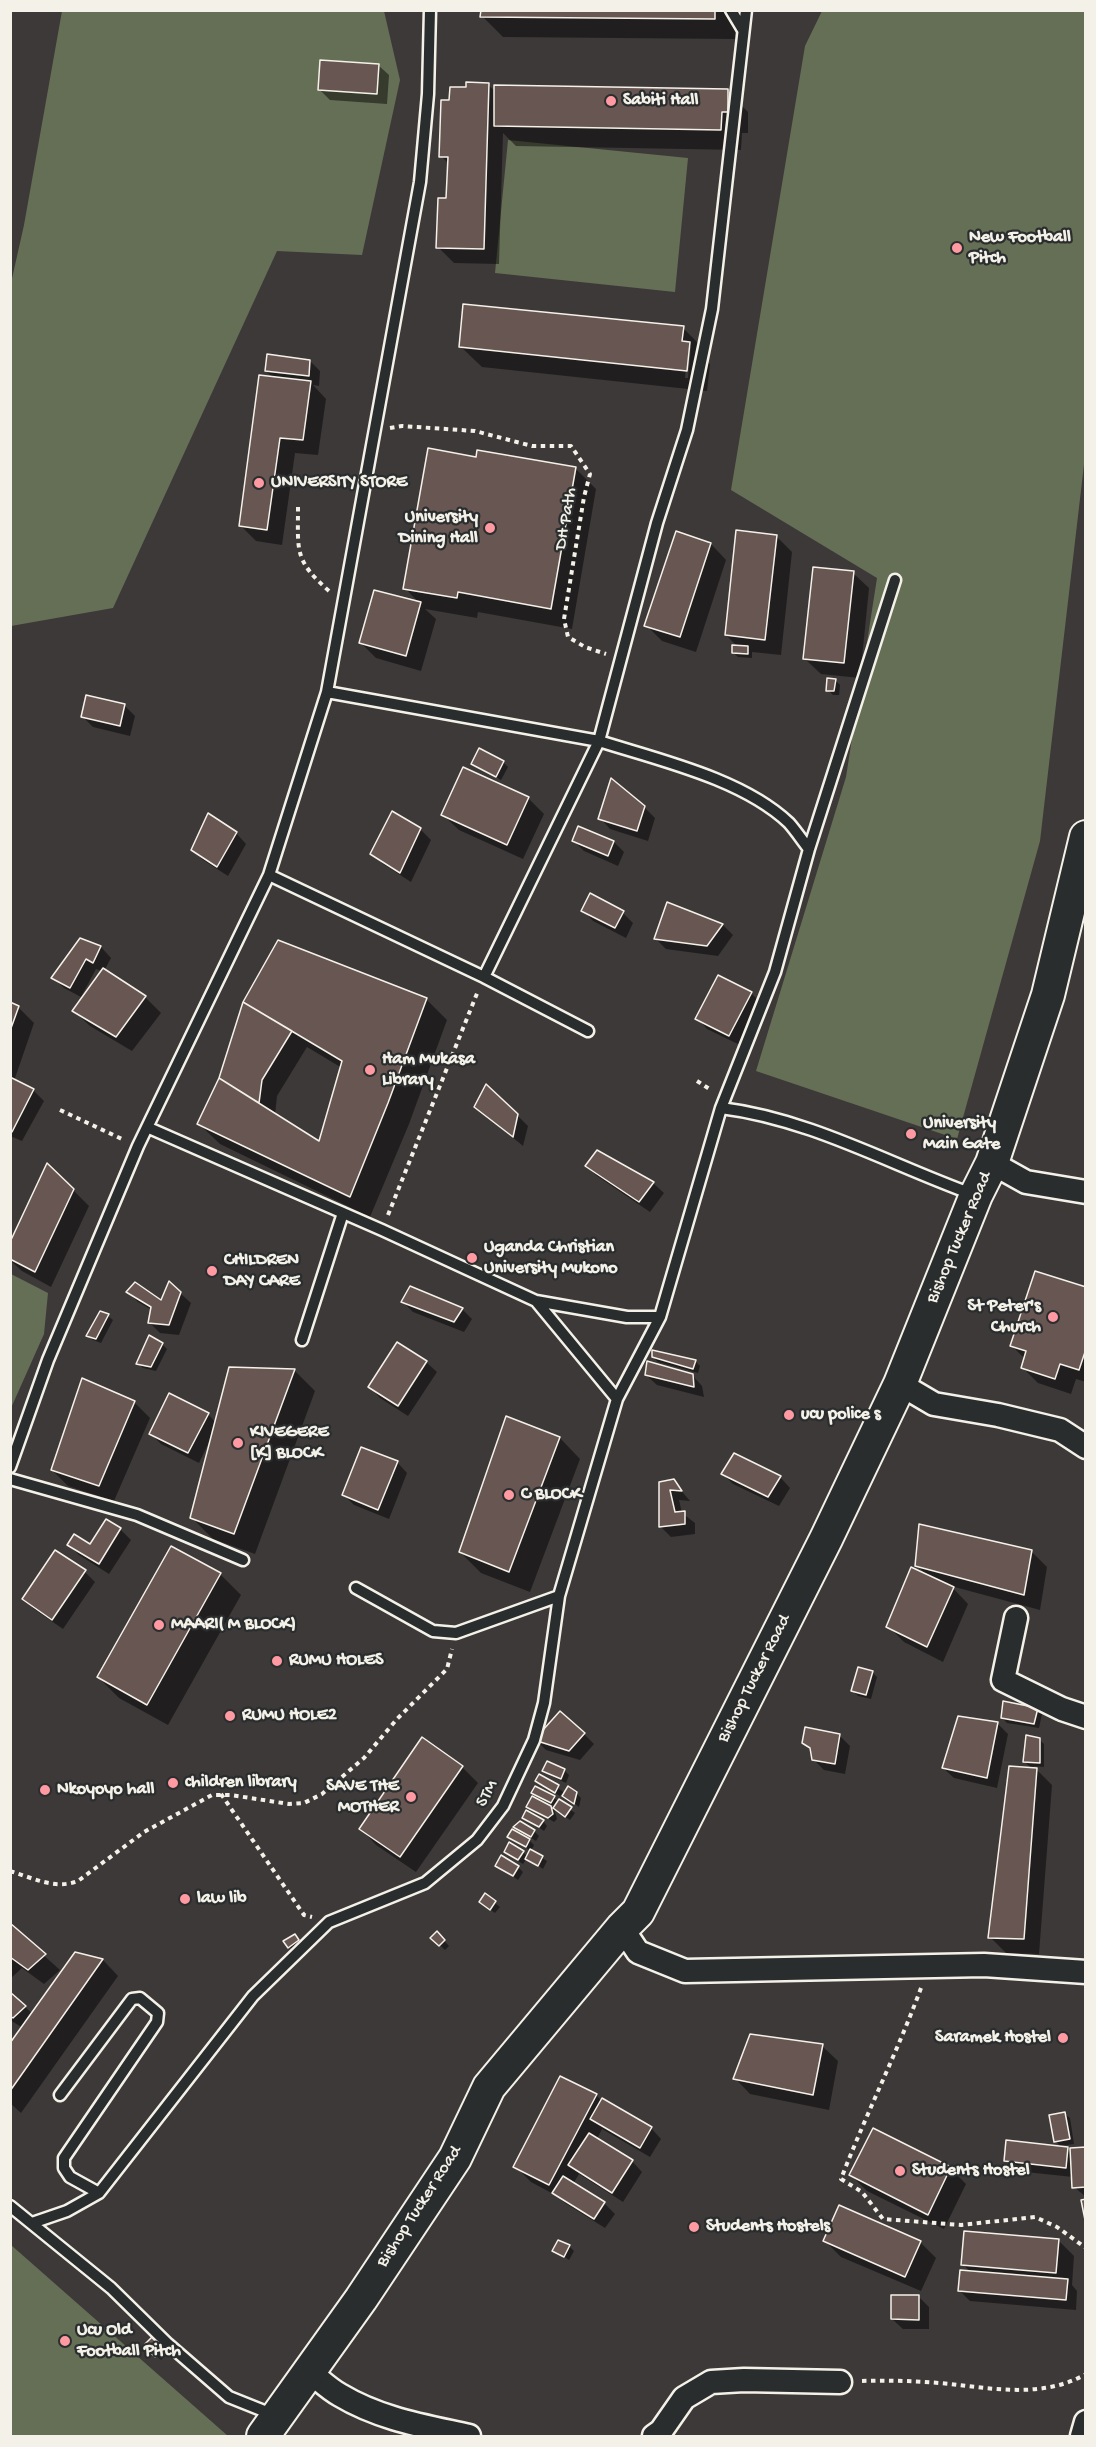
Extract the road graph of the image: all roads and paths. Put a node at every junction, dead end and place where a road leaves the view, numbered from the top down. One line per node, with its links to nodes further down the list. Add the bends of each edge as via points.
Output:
1 (430, 10): 5 (lane, via 429,94 420,182)
2 (732, 10): 4 (lane)
3 (746, 10): 4 (lane)
4 (743, 30): 9 (lane, via 712,309 687,430)
5 (375, 430): 8 (lane); 9 (path, DH Path, via 402,426 465,430 532,446 571,446 590,474 564,619 568,637)
6 (298, 507): 8 (path, via 298,551 309,572)
7 (895, 580): 13 (lane, STM)
8 (344, 603): 10 (lane)
9 (619, 659): 11 (lane)
10 (327, 692): 11 (lane); 14 (lane)
11 (599, 741): 13 (lane, via 722,781 788,823); 15 (lane)
12 (1086, 837): 21 (main road, Bishop Tucker Road, via 1048,995)
13 (809, 849): 17 (lane, STM, via 775,972)
14 (269, 875): 15 (lane); 19 (lane)
15 (484, 976): 16 (lane); 25 (path)
16 (588, 1031)
17 (721, 1108): 23 (lane, via 766,1115); 27 (lane, STM)
18 (60, 1110): 20 (path)
19 (148, 1128): 20 (lane); 24 (lane)
20 (138, 1146): 32 (lane, via 52,1349)
21 (992, 1163): 22 (street, via 1026,1182); 23 (main road, Bishop Tucker Road)
22 (1086, 1192)
23 (976, 1195): 29 (main road, Bishop Tucker Road)
24 (343, 1213): 25 (lane); 28 (lane)
25 (382, 1230): 26 (lane)
26 (536, 1301): 27 (lane, via 627,1317); 30 (lane)
27 (660, 1317): 30 (lane, STM)
28 (302, 1340)
29 (900, 1384): 31 (street, via 934,1404 1060,1430); 43 (main road, Bishop Tucker Road, via 638,1912)
30 (618, 1398): 36 (lane, STM)
31 (1086, 1447)
32 (10, 1467)
33 (10, 1479): 34 (lane, via 137,1515)
34 (243, 1560)
35 (356, 1588): 38 (lane, via 433,1630)
36 (559, 1596): 38 (lane); 47 (lane, STM, via 544,1703 534,1740 503,1806 477,1840 425,1883 329,1922 253,1996)
37 (1016, 1618): 39 (street, via 1002,1680)
38 (456, 1633): 40 (path, via 447,1669 364,1758 322,1794 304,1803 289,1804)
39 (1086, 1717)
40 (220, 1794): 41 (path, via 144,1832 78,1881 57,1885); 42 (path)
41 (10, 1871)
42 (304, 1915)
43 (622, 1928): 44 (street, via 638,1952 685,1971); 51 (main road, Bishop Tucker Road, via 489,2086 455,2158)
44 (926, 1967): 45 (street, via 984,1965); 50 (path, via 908,2024 841,2179 862,2192 883,2219 961,2225 1035,2217)
45 (1086, 1972)
46 (60, 2095): 47 (lane, via 132,1999 140,1998 158,2013 158,2022 64,2158 64,2168 70,2177)
47 (99, 2193): 49 (lane, via 67,2211)
48 (10, 2206): 49 (lane)
49 (32, 2223): 55 (lane, via 111,2288 229,2397)
50 (1086, 2248)
51 (310, 2372): 55 (main road, Bishop Tucker Road); 56 (street, via 339,2394 374,2412)
52 (1086, 2374): 53 (path, via 1071,2383 1034,2390 894,2380)
53 (840, 2382): 57 (street, via 711,2382 684,2398)
54 (1086, 2422): 58 (street)
55 (271, 2426)
56 (469, 2436)
57 (654, 2436)
58 (1083, 2436)

